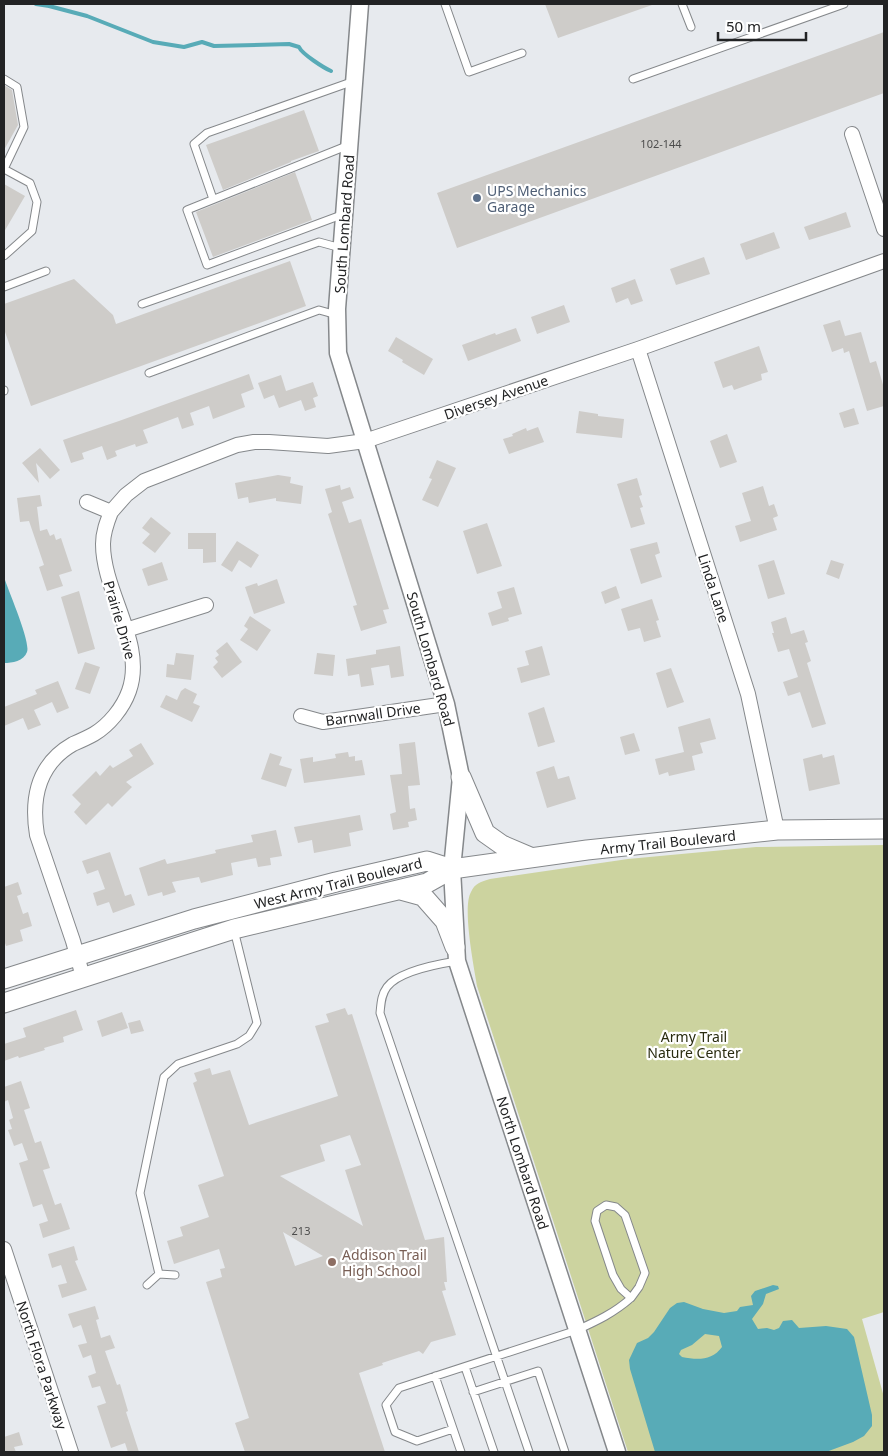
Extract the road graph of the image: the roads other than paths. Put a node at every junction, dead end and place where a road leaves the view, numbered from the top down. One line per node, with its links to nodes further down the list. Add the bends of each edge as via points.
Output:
1 (360, 4): 9 (street, South Lombard Road)
2 (445, 4): 6 (lane, via 469,72)
3 (682, 4): 5 (lane)
4 (844, 4): 7 (lane)
5 (691, 27)
6 (522, 53)
7 (633, 79)
8 (4, 80): 12 (lane, via 17,87 24,127)
9 (355, 81): 11 (street, South Lombard Road); 13 (lane, via 207,133 199,139 194,144)
10 (852, 134): 15 (street)
11 (350, 145): 13 (lane); 14 (street, South Lombard Road)
12 (4, 169): 17 (lane, via 30,183 37,202 32,230)
13 (212, 199): 14 (lane, via 187,210 207,265)
14 (344, 214): 16 (street, South Lombard Road)
15 (884, 229)
16 (342, 248): 21 (lane, via 319,242); 22 (street, South Lombard Road)
17 (4, 256)
18 (884, 261): 23 (street, Diversey Avenue)
19 (46, 271): 20 (lane)
20 (4, 288)
21 (142, 304)
22 (337, 316): 24 (lane, via 319,310); 25 (street, South Lombard Road, via 338,353)
23 (638, 349): 25 (street, Diversey Avenue); 34 (street, Linda Lane, via 748,694)
24 (149, 373)
25 (367, 448): 27 (street, Diversey Avenue, via 269,442 237,445 144,481); 30 (street, South Lombard Road)
26 (87, 502): 27 (street)
27 (111, 512): 29 (street, Prairie Drive, via 105,527 105,561 108,581)
28 (206, 605): 29 (street)
29 (126, 630): 41 (street, Prairie Drive, via 133,672 126,698 105,726 60,753 49,764 40,780 35,801 37,835)
30 (446, 704): 31 (street, Barnwall Drive, via 323,722); 32 (street, South Lombard Road)
31 (301, 716)
32 (461, 777): 35 (main road, via 485,833 502,846); 36 (street, South Lombard Road)
33 (884, 828): 34 (main road, Army Trail Boulevard)
34 (777, 830): 35 (main road, Army Trail Boulevard)
35 (531, 858): 36 (main road, Army Trail Boulevard)
36 (452, 869): 37 (main road, West Army Trail Boulevard, via 426,883); 38 (main road, West Army Trail Boulevard, via 427,861); 40 (street, North Lombard Road)
37 (400, 889): 39 (main road, West Army Trail Boulevard); 40 (main road, via 423,896 445,921)
38 (230, 910): 39 (main road); 41 (main road, West Army Trail Boulevard)
39 (234, 929): 42 (main road, West Army Trail Boulevard); 46 (lane, via 257,1023 249,1036 237,1044 178,1064 164,1077 140,1193)
40 (456, 954): 50 (street, North Lombard Road); 51 (lane, via 387,986 380,1014)
41 (77, 955): 42 (street, Prairie Drive); 43 (main road, West Army Trail Boulevard)
42 (83, 977): 44 (main road, West Army Trail Boulevard)
43 (4, 979)
44 (4, 1003)
45 (4, 1248): 57 (street, North Flora Parkway)
46 (160, 1274): 47 (lane); 48 (lane)
47 (175, 1275)
48 (147, 1285)
49 (631, 1298): 49 (lane, via 645,1273 625,1215 616,1207 606,1205 597,1211 595,1221 613,1275 620,1289); 50 (lane, via 602,1319)
50 (577, 1330): 51 (lane); 62 (street, North Lombard Road)
51 (496, 1356): 52 (lane); 54 (lane)
52 (465, 1367): 53 (lane); 55 (lane)
53 (435, 1376): 56 (lane); 56 (lane, via 400,1388 386,1405 395,1432 417,1441)
54 (505, 1381): 55 (lane); 60 (lane); 61 (lane, via 538,1371)
55 (473, 1392): 59 (lane)
56 (453, 1429): 58 (lane)
57 (72, 1452)
58 (461, 1452)
59 (494, 1452)
60 (529, 1452)
61 (565, 1452)
62 (618, 1452)

